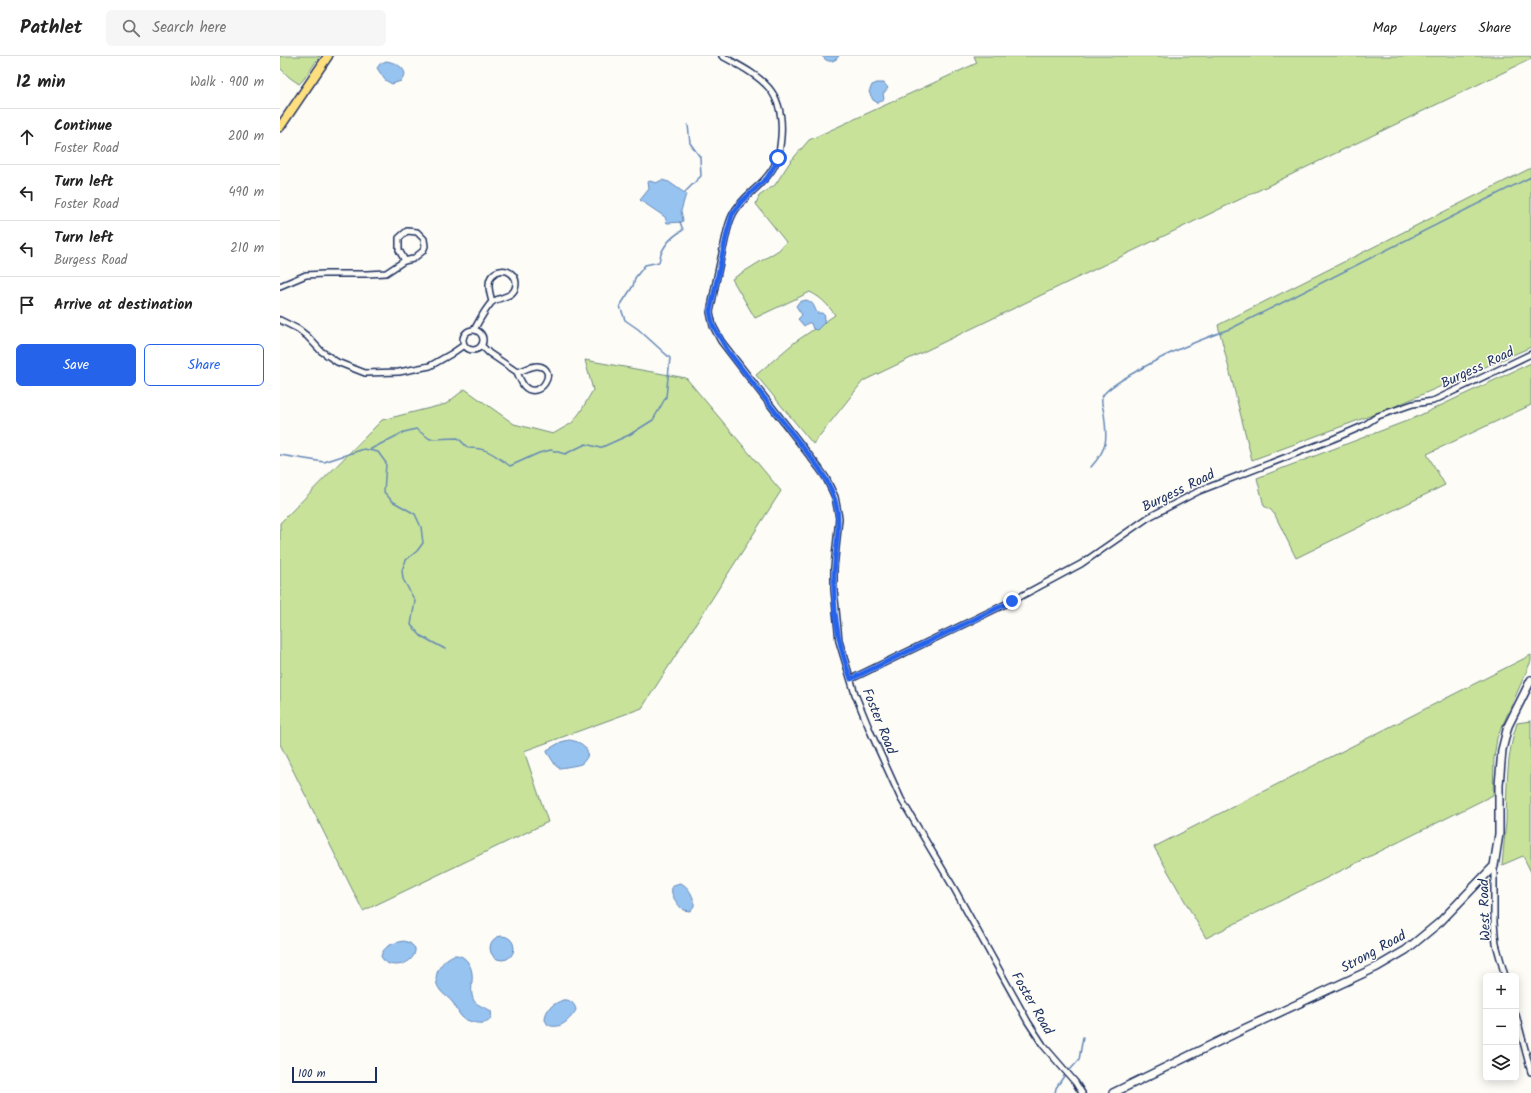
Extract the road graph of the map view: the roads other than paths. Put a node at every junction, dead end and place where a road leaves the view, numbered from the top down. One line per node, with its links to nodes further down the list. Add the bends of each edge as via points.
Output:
1 (328, 56): 3 (main road)
2 (722, 56): 13 (street, Foster Road, via 758,77 770,88 781,111 782,132 780,152 773,169 732,215 712,303 712,319 728,351 819,468 835,497 839,518 834,568 836,620 841,651)
3 (280, 126)
4 (405, 261): 4 (street, via 399,250 399,238 407,231 418,232 424,239 423,251 413,259); 5 (street, via 386,273 306,275)
5 (280, 286)
6 (492, 302): 6 (street, via 506,297 514,289 516,284 514,276 510,273 496,271 493,274 489,286); 8 (street)
7 (280, 320): 9 (street, via 298,329 337,362 365,373 399,372 430,366)
8 (474, 330): 9 (street, via 465,333); 10 (street, via 481,333 484,339)
9 (464, 345): 10 (street, via 471,350)
10 (482, 346): 12 (street)
11 (1531, 354): 13 (street, Burgess Road, via 1433,401 1413,404 1378,416 1363,426 1333,439 1178,501 1149,517 1081,564 1012,601)
12 (517, 372): 12 (street, via 541,366 548,374 547,381 542,388 529,390 523,385)
13 (851, 679): 19 (street, Foster Road, via 882,759 911,818 955,890 1036,1035)
14 (1531, 680): 15 (street, via 1508,726 1502,750 1499,834)
15 (1494, 866): 16 (street, West Road, via 1494,923 1496,944); 20 (street, Strong Road, via 1429,932 1394,958)
16 (1504, 973)
17 (1519, 1026): 18 (street)
18 (1531, 1072)
19 (1082, 1093)
20 (1113, 1093)

